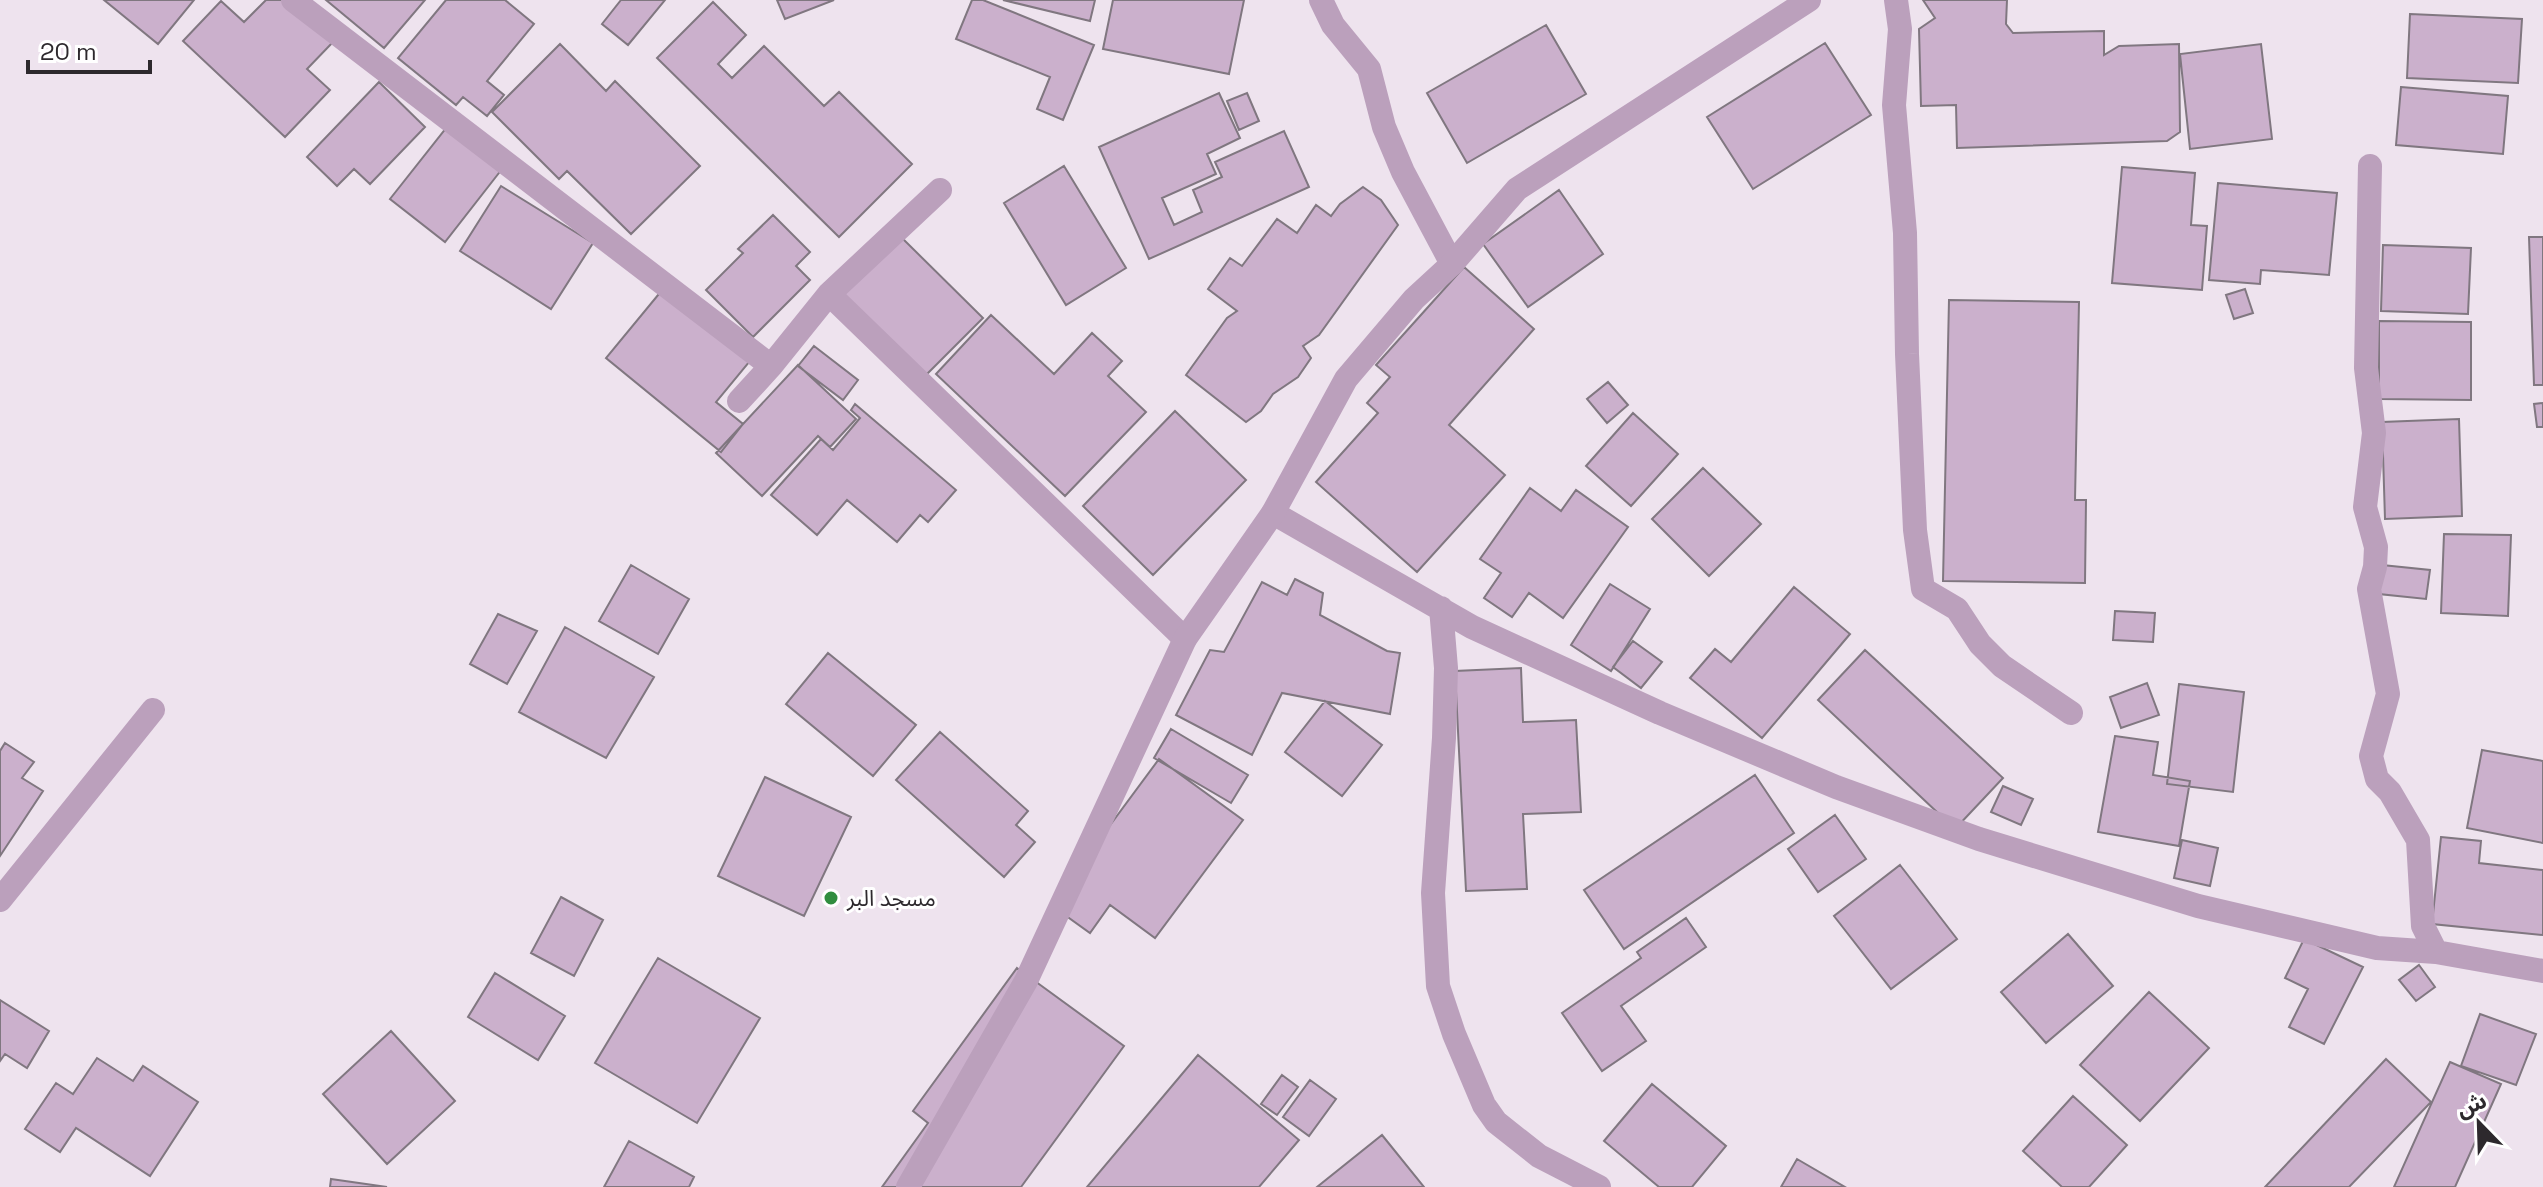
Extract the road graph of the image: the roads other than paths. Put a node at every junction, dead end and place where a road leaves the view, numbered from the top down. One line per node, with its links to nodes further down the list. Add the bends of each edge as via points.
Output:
1 (293, 0): 9 (street)
2 (1321, 0): 7 (street, via 1333,25 1369,69 1403,172)
3 (1809, 0): 7 (street, via 1517,189)
4 (1896, 0): 15 (street, via 1900,29 1894,105 1905,233 1915,530 1923,589 1957,609 2002,666)
5 (2370, 166): 17 (street, via 2366,368 2374,433 2365,507 2376,547 2369,589 2388,694 2371,756 2377,779 2418,840 2423,926)
6 (940, 190): 8 (street)
7 (1452, 264): 11 (street, via 1414,299 1346,379)
8 (829, 294): 9 (street); 13 (street)
9 (771, 366): 10 (street)
10 (739, 401)
11 (1273, 513): 12 (street); 13 (street)
12 (1441, 608): 17 (street, via 1660,713 1836,787 1979,839 2198,906 2377,948); 20 (street, via 1445,724 1433,893 1438,986 1484,1105 1496,1122 1539,1156)
13 (1185, 639): 19 (street, via 1026,981)
14 (153, 710): 16 (street)
15 (2071, 713)
16 (0, 900)
17 (2436, 952): 18 (street)
18 (2543, 971)
19 (908, 1187)
20 (1599, 1187)

